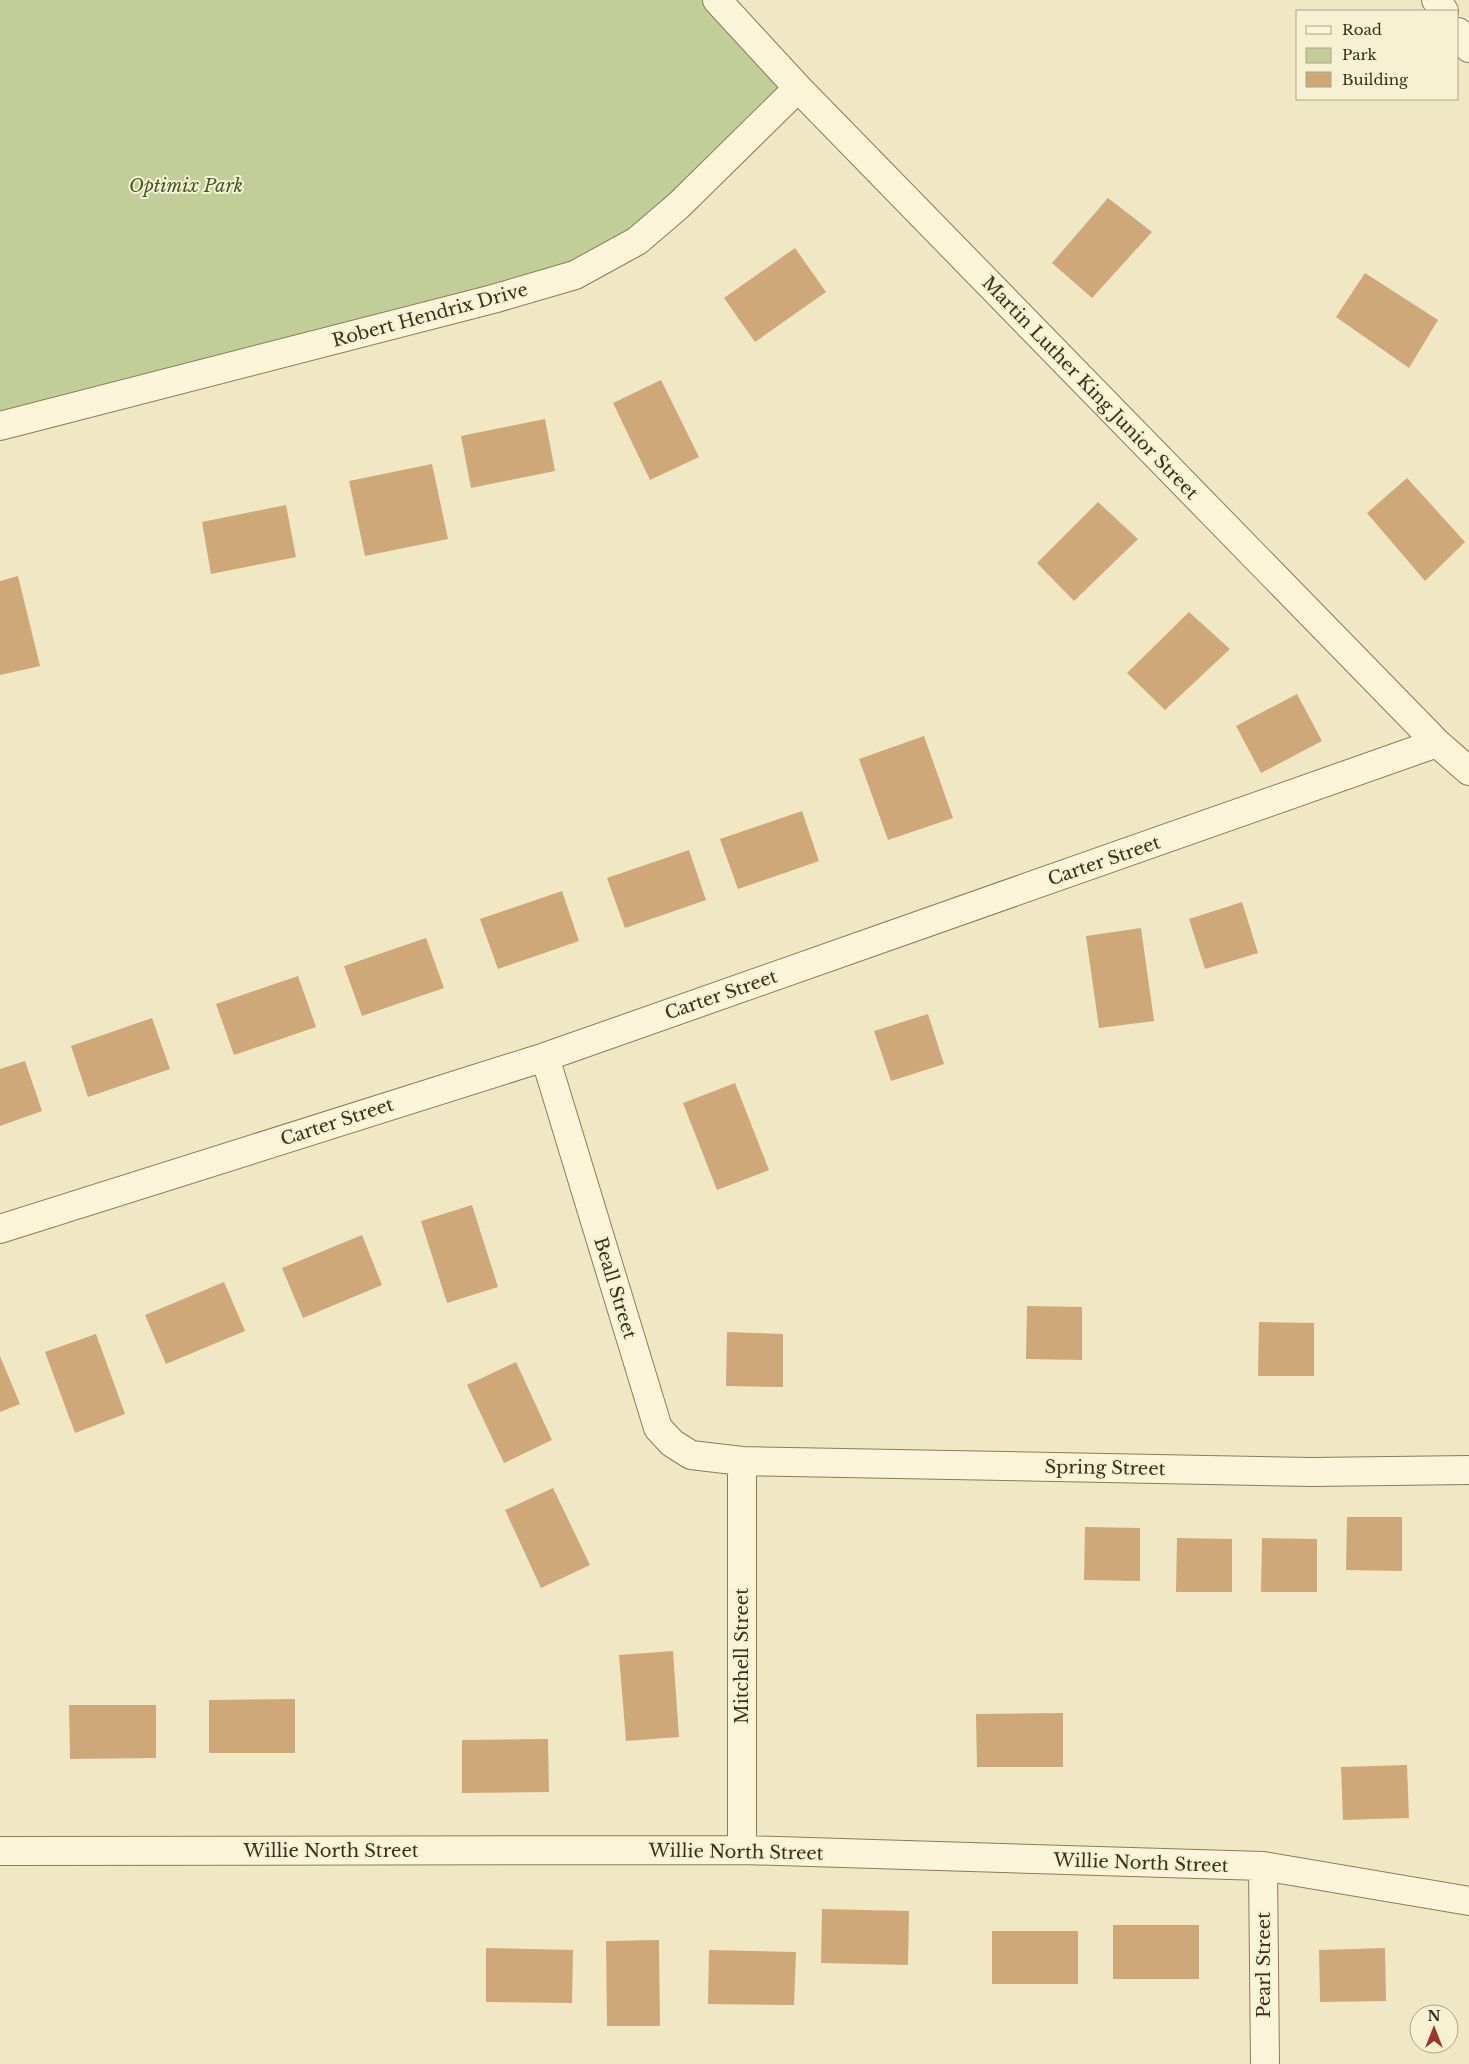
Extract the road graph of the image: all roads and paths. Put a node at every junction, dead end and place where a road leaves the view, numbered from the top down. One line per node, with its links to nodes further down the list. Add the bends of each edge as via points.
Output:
1 (717, 0): 4 (street, Martin Luther King Junior Street)
2 (1459, 33): 3 (street)
3 (1469, 48)
4 (798, 88): 5 (street, Robert Hendrix Drive, via 638,241 575,275); 6 (street, Martin Luther King Junior Street)
5 (0, 426)
6 (1437, 743): 7 (street, Martin Luther King Junior Street); 8 (street, Carter Street)
7 (1469, 771)
8 (545, 1057): 9 (street, Carter Street); 10 (street, Beall Street, via 658,1428 672,1443 691,1455)
9 (0, 1229)
10 (742, 1461): 11 (street, Spring Street, via 1312,1472); 12 (street, Mitchell Street)
11 (1469, 1470)
12 (742, 1850): 13 (street, Willie North Street); 14 (street, Willie North Street)
13 (0, 1851)
14 (1263, 1866): 15 (street, Willie North Street); 16 (street, Pearl Street)
15 (1469, 1901)
16 (1265, 2064)

